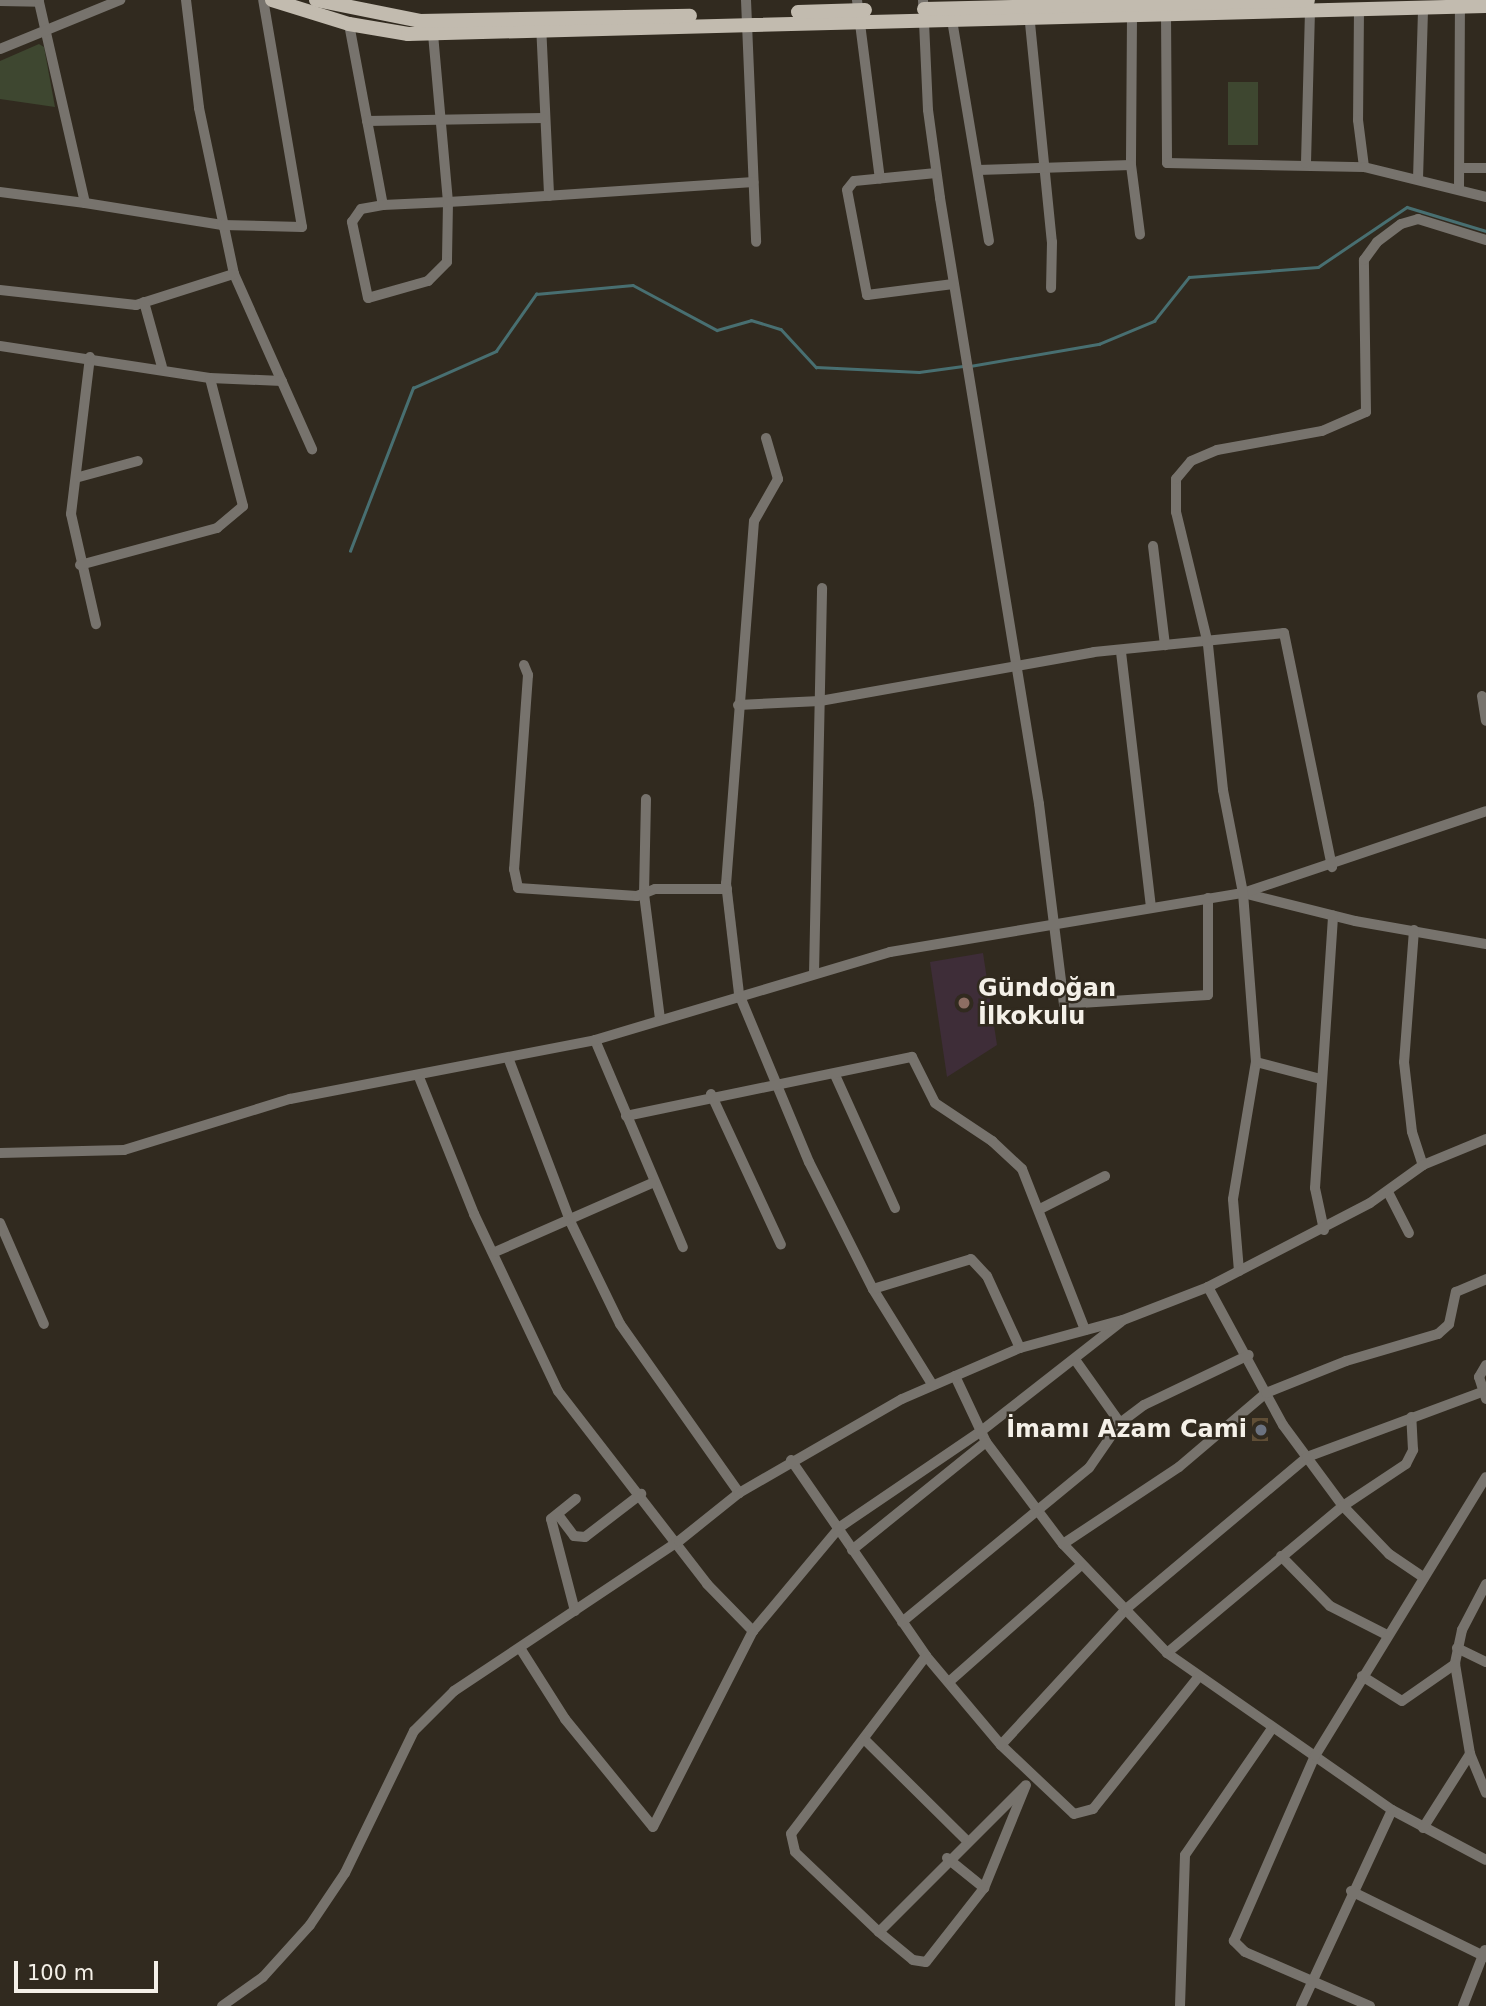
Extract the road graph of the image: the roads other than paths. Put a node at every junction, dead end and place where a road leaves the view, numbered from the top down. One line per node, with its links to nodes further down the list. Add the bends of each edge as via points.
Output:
1 (120, 0): 21 (street)
2 (186, 0): 45 (street, via 198,108)
3 (263, 0): 45 (street, via 302,227)
4 (272, 0): 19 (main road)
5 (0, 1): 21 (street, via 39,2)
6 (325, 1): 20 (main road, via 401,20)
7 (1301, 4): 8 (main road); 13 (main road); 27 (street)
8 (1368, 6): 11 (main road); 29 (street, via 1358,120)
9 (1460, 6): 10 (main road); 11 (main road); 31 (street)
10 (1486, 6)
11 (1423, 7): 36 (street)
12 (1030, 8): 13 (main road); 14 (main road); 17 (main road); 18 (main road); 30 (street)
13 (1158, 8): 17 (main road); 27 (street, via 1167,163)
14 (925, 9): 15 (main road); 18 (main road); 34 (street, via 928,110)
15 (859, 10): 16 (main road); 35 (street)
16 (748, 12): 20 (main road); 37 (street)
17 (1132, 16): 28 (street)
18 (952, 20): 33 (street)
19 (349, 24): 22 (main road); 25 (street)
20 (541, 26): 22 (main road); 24 (street)
21 (44, 28): 23 (street); 43 (street)
22 (433, 34): 26 (street)
23 (0, 49)
24 (544, 118): 26 (street); 40 (street)
25 (367, 121): 26 (street); 44 (street)
26 (441, 121): 42 (street)
27 (1306, 163): 29 (street)
28 (1130, 166): 30 (street); 46 (street)
29 (1364, 167): 36 (street)
30 (1044, 168): 33 (street); 52 (street)
31 (1461, 168): 32 (street); 38 (street)
32 (1486, 168)
33 (978, 170): 48 (street)
34 (936, 173): 35 (street); 51 (street)
35 (880, 178): 51 (street, via 853,181 847,190 867,295)
36 (1418, 179): 38 (street)
37 (753, 182): 40 (street); 49 (street)
38 (1459, 188): 41 (street)
39 (0, 192): 43 (street)
40 (549, 196): 42 (street)
41 (1486, 197)
42 (448, 202): 44 (street); 44 (street, via 447,262 428,281 368,298 352,222 356,211)
43 (85, 203): 45 (street)
44 (383, 205)
45 (222, 225): 50 (street)
46 (1140, 234)
47 (1486, 240): 68 (street, via 1418,219 1401,224 1377,242 1364,260 1366,412 1322,431 1217,450 1191,461 1176,479 1176,512)
48 (989, 241)
49 (756, 242)
50 (234, 274): 54 (street); 59 (street)
51 (953, 284): 72 (street)
52 (1051, 288)
53 (0, 290): 54 (street, via 111,305)
54 (144, 302): 57 (street)
55 (0, 346): 56 (street)
56 (90, 357): 57 (street); 63 (street)
57 (162, 367): 58 (street)
58 (210, 378): 59 (street); 65 (street, via 243,506 217,528)
59 (282, 381): 61 (street)
60 (766, 438): 75 (street, via 778,478 754,521)
61 (312, 449)
62 (138, 461): 63 (street)
63 (79, 477): 65 (street, via 71,514)
64 (1153, 546): 69 (street)
65 (80, 565): 67 (street)
66 (822, 587): 74 (street)
67 (96, 624)
68 (1208, 644): 69 (street); 79 (street, via 1274,631 1288,639); 81 (street, via 1223,790)
69 (1165, 645): 70 (street)
70 (1121, 652): 72 (street); 84 (street)
71 (524, 666): 82 (street, via 528,675 514,869 518,888)
72 (1017, 666): 74 (street); 86 (street)
73 (1482, 696): 76 (street)
74 (820, 701): 75 (street); 89 (street)
75 (738, 705): 80 (street)
76 (1486, 721)
77 (646, 799): 82 (street)
78 (1486, 811): 79 (street)
79 (1332, 867): 81 (street)
80 (727, 889): 82 (street, via 654,889); 90 (street)
81 (1243, 893): 83 (street); 85 (street); 94 (street)
82 (644, 894): 91 (street)
83 (1208, 898): 84 (street); 86 (street, via 1210,988 1208,995 1180,1001 1064,1004)
84 (1151, 907): 86 (street)
85 (1333, 916): 87 (street); 97 (street)
86 (1053, 924): 89 (street, via 890,951)
87 (1414, 930): 88 (street); 103 (street, via 1404,1062 1412,1132)
88 (1486, 944)
89 (814, 974): 90 (street)
90 (738, 994): 91 (street); 98 (street)
91 (660, 1019): 92 (street)
92 (595, 1040): 93 (street); 100 (street)
93 (509, 1060): 96 (street); 109 (street)
94 (1256, 1062): 97 (street); 116 (street, via 1233,1199)
95 (835, 1075): 98 (street); 107 (street); 108 (street, via 912,1056 935,1102 1012,1159)
96 (419, 1077): 102 (street, via 290,1099 124,1150); 115 (street)
97 (1321, 1079): 111 (street, via 1315,1188)
98 (777, 1083): 99 (street); 119 (street)
99 (711, 1094): 100 (street); 113 (street)
100 (626, 1116): 105 (street)
101 (1486, 1139): 103 (street)
102 (0, 1153)
103 (1423, 1165): 106 (street)
104 (1105, 1176): 108 (street)
105 (652, 1183): 109 (street); 114 (street)
106 (1388, 1192): 111 (street); 112 (street)
107 (895, 1208)
108 (1040, 1209): 122 (street)
109 (570, 1222): 115 (street); 137 (street, via 620,1324)
110 (0, 1223): 121 (street)
111 (1324, 1230): 116 (street)
112 (1409, 1233)
113 (781, 1245)
114 (682, 1247)
115 (495, 1252): 138 (street, via 558,1391)
116 (1240, 1271): 118 (street)
117 (1486, 1279): 129 (street, via 1456,1292 1449,1324 1438,1334 1346,1361)
118 (1208, 1287): 120 (street); 124 (street)
119 (873, 1289): 123 (street, via 971,1259 987,1276); 128 (street)
120 (1123, 1320): 122 (street); 125 (street)
121 (44, 1324)
122 (1085, 1329): 123 (street)
123 (1020, 1348): 127 (street)
124 (1249, 1354): 129 (street); 132 (street, via 1175,1386)
125 (1076, 1362): 132 (street); 133 (street)
126 (1486, 1365): 130 (street, via 1479,1377)
127 (955, 1376): 128 (street); 133 (street)
128 (933, 1384): 135 (street)
129 (1266, 1394): 134 (street); 145 (street, via 1179,1467)
130 (1484, 1396): 131 (street)
131 (1411, 1418): 134 (street); 141 (street, via 1413,1450 1406,1464)
132 (1120, 1423): 140 (street, via 1089,1468)
133 (983, 1437): 140 (street); 143 (street); 146 (street)
134 (1307, 1457): 141 (street); 151 (street)
135 (791, 1460): 137 (street); 143 (street)
136 (1486, 1477): 149 (street)
137 (738, 1493): 144 (street)
138 (641, 1494): 142 (street, via 585,1537 574,1536); 144 (street)
139 (576, 1499): 142 (street)
140 (1037, 1506): 145 (street); 153 (street)
141 (1343, 1506): 147 (street); 149 (street, via 1389,1554)
142 (559, 1516): 152 (street, via 551,1519 552,1532)
143 (840, 1527): 146 (street); 154 (street)
144 (679, 1541): 152 (street); 154 (street, via 706,1584)
145 (1063, 1544): 148 (street)
146 (852, 1550): 153 (street)
147 (1281, 1556): 155 (street, via 1330,1605); 158 (street)
148 (1080, 1566): 151 (street); 164 (street)
149 (1423, 1577): 155 (street)
150 (1486, 1584): 157 (street)
151 (1126, 1609): 158 (street); 167 (street)
152 (575, 1611): 156 (street)
153 (902, 1622): 159 (street)
154 (753, 1631): 156 (street, via 653,1827 565,1719)
155 (1387, 1635): 163 (street)
156 (520, 1648): 182 (street, via 454,1691 414,1731 345,1873 310,1925 263,1977)
157 (1457, 1648): 160 (street); 161 (street)
158 (1167, 1653): 162 (street)
159 (926, 1656): 164 (street); 166 (street)
160 (1486, 1662)
161 (1455, 1664): 163 (street, via 1402,1701); 168 (street)
162 (1199, 1676): 165 (street); 170 (street, via 1082,1816)
163 (1362, 1676): 169 (street)
164 (950, 1681): 167 (street)
165 (1273, 1727): 169 (street); 183 (street, via 1185,1855)
166 (865, 1740): 174 (street); 179 (street, via 791,1833 795,1852)
167 (1001, 1745): 170 (street)
168 (1470, 1754): 171 (street); 173 (street)
169 (1315, 1756): 172 (street); 181 (street, via 1234,1941 1245,1952)
170 (1029, 1781): 174 (street); 177 (street)
171 (1486, 1793)
172 (1392, 1810): 173 (street); 178 (street)
173 (1423, 1828): 176 (street)
174 (967, 1841): 175 (street)
175 (947, 1858): 177 (street); 179 (street)
176 (1486, 1860)
177 (984, 1888): 179 (street, via 926,1962 913,1961)
178 (1351, 1891): 180 (street); 181 (street)
179 (879, 1932)
180 (1485, 1953): 186 (street)
181 (1313, 1980): 184 (street); 185 (street)
182 (222, 2006)
183 (1180, 2006)
184 (1301, 2006)
185 (1370, 2006)
186 (1463, 2006)

